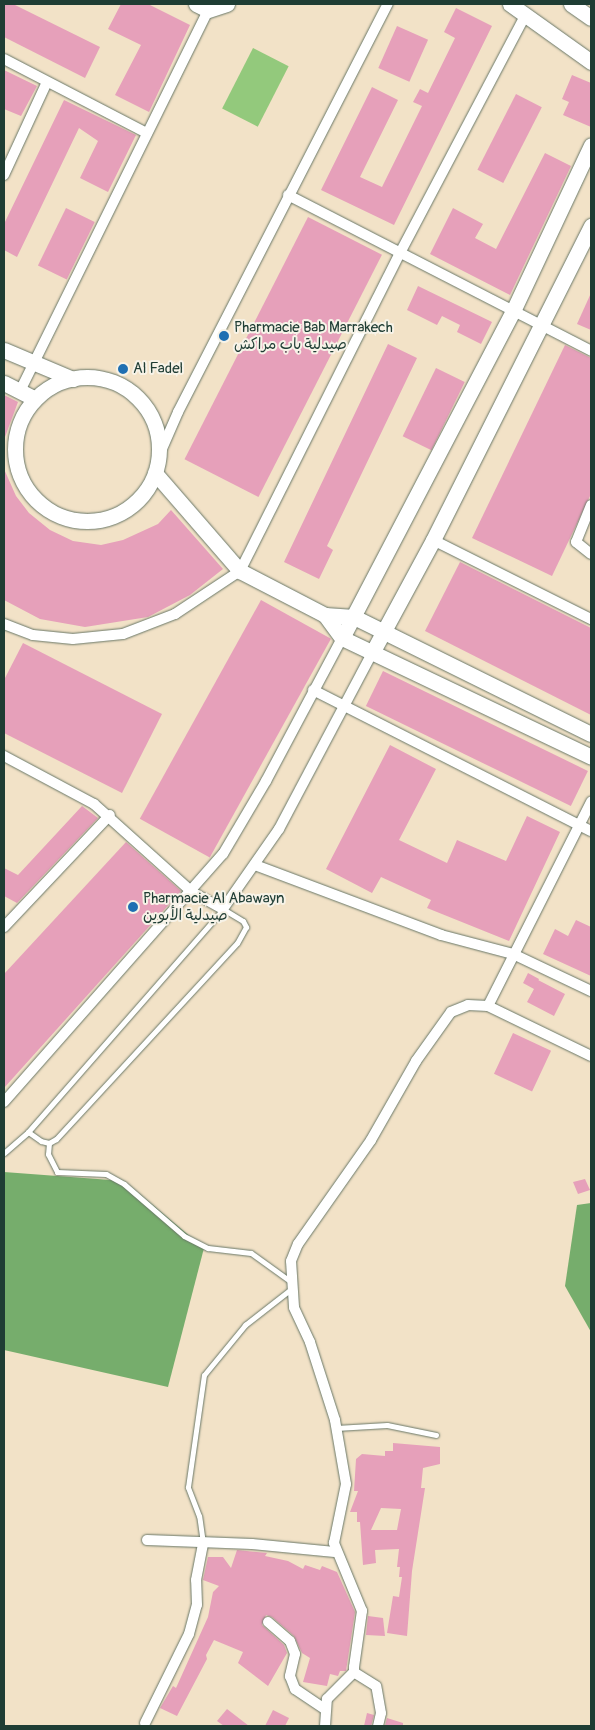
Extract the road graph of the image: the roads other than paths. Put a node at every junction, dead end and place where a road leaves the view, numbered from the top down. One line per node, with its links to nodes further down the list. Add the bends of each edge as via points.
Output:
1 (227, 4): 5 (street)
2 (388, 4): 14 (street)
3 (510, 4): 6 (street)
4 (571, 4): 7 (street)
5 (202, 7): 11 (street)
6 (526, 14): 9 (street); 16 (street)
7 (591, 18)
8 (4, 59): 10 (street)
9 (591, 62)
10 (47, 82): 11 (street); 13 (street)
11 (146, 133): 21 (street)
12 (591, 145): 17 (street)
13 (4, 175)
14 (288, 195): 16 (street); 25 (street, via 169,430)
15 (591, 226): 18 (street)
16 (400, 253): 17 (street); 30 (street)
17 (513, 311): 18 (street); 32 (street)
18 (542, 326): 20 (street); 28 (street)
19 (4, 350): 21 (street)
20 (591, 351)
21 (32, 364): 22 (street); 24 (street)
22 (73, 379): 24 (street); 25 (street, via 113,380 131,388 141,399 157,430)
23 (4, 383): 24 (street)
24 (27, 395): 26 (street, via 16,452 24,483 44,507 74,520 105,519 134,505 145,494)
25 (158, 458): 26 (street)
26 (155, 473): 30 (street)
27 (591, 504): 29 (street, via 576,542)
28 (433, 540): 33 (street); 35 (street)
29 (591, 554)
30 (240, 571): 31 (street); 34 (street, via 175,614 122,634 73,639 33,635)
31 (325, 615): 32 (street); 36 (street)
32 (354, 617): 35 (street); 36 (street)
33 (591, 619)
34 (4, 624)
35 (383, 631): 37 (street); 40 (street)
36 (342, 638): 37 (street); 38 (street)
37 (372, 653): 39 (street); 42 (street)
38 (313, 690): 39 (street); 48 (street, via 244,820 223,854)
39 (343, 706): 45 (street); 47 (street, via 297,797)
40 (591, 734)
41 (4, 756): 44 (street, via 65,787)
42 (591, 757)
43 (591, 802): 45 (street)
44 (110, 816): 48 (street); 50 (street)
45 (579, 825): 46 (street); 51 (street)
46 (591, 831)
47 (255, 865): 49 (street); 51 (street, via 432,932)
48 (192, 892): 49 (street); 55 (street)
49 (223, 909): 56 (lane); 57 (lane, via 243,921 246,927 237,943)
50 (4, 925)
51 (514, 954): 52 (street); 53 (street)
52 (591, 989)
53 (488, 1006): 54 (street); 59 (street, via 459,1008 444,1019 371,1140 298,1244 292,1261)
54 (591, 1056)
55 (4, 1102)
56 (28, 1132): 57 (lane); 58 (lane)
57 (50, 1143): 59 (lane, via 48,1154 57,1172 106,1174 124,1184 184,1236 208,1248 252,1253)
58 (4, 1153)
59 (291, 1285): 60 (street, via 294,1307 310,1342); 63 (lane, via 245,1325 204,1375 188,1487 199,1516)
60 (336, 1428): 61 (lane, via 387,1425); 64 (street, via 346,1484 337,1516)
61 (436, 1435)
62 (147, 1540): 63 (street)
63 (203, 1543): 64 (street); 68 (street, via 196,1580 197,1605 189,1634)
64 (335, 1552): 66 (street, via 362,1611)
65 (268, 1622): 67 (street, via 290,1640 295,1654 290,1676 294,1689)
66 (354, 1672): 67 (street, via 332,1691); 70 (street, via 376,1686 381,1713)
67 (325, 1709): 69 (street)
68 (145, 1722)
69 (325, 1726)
70 (378, 1726)

